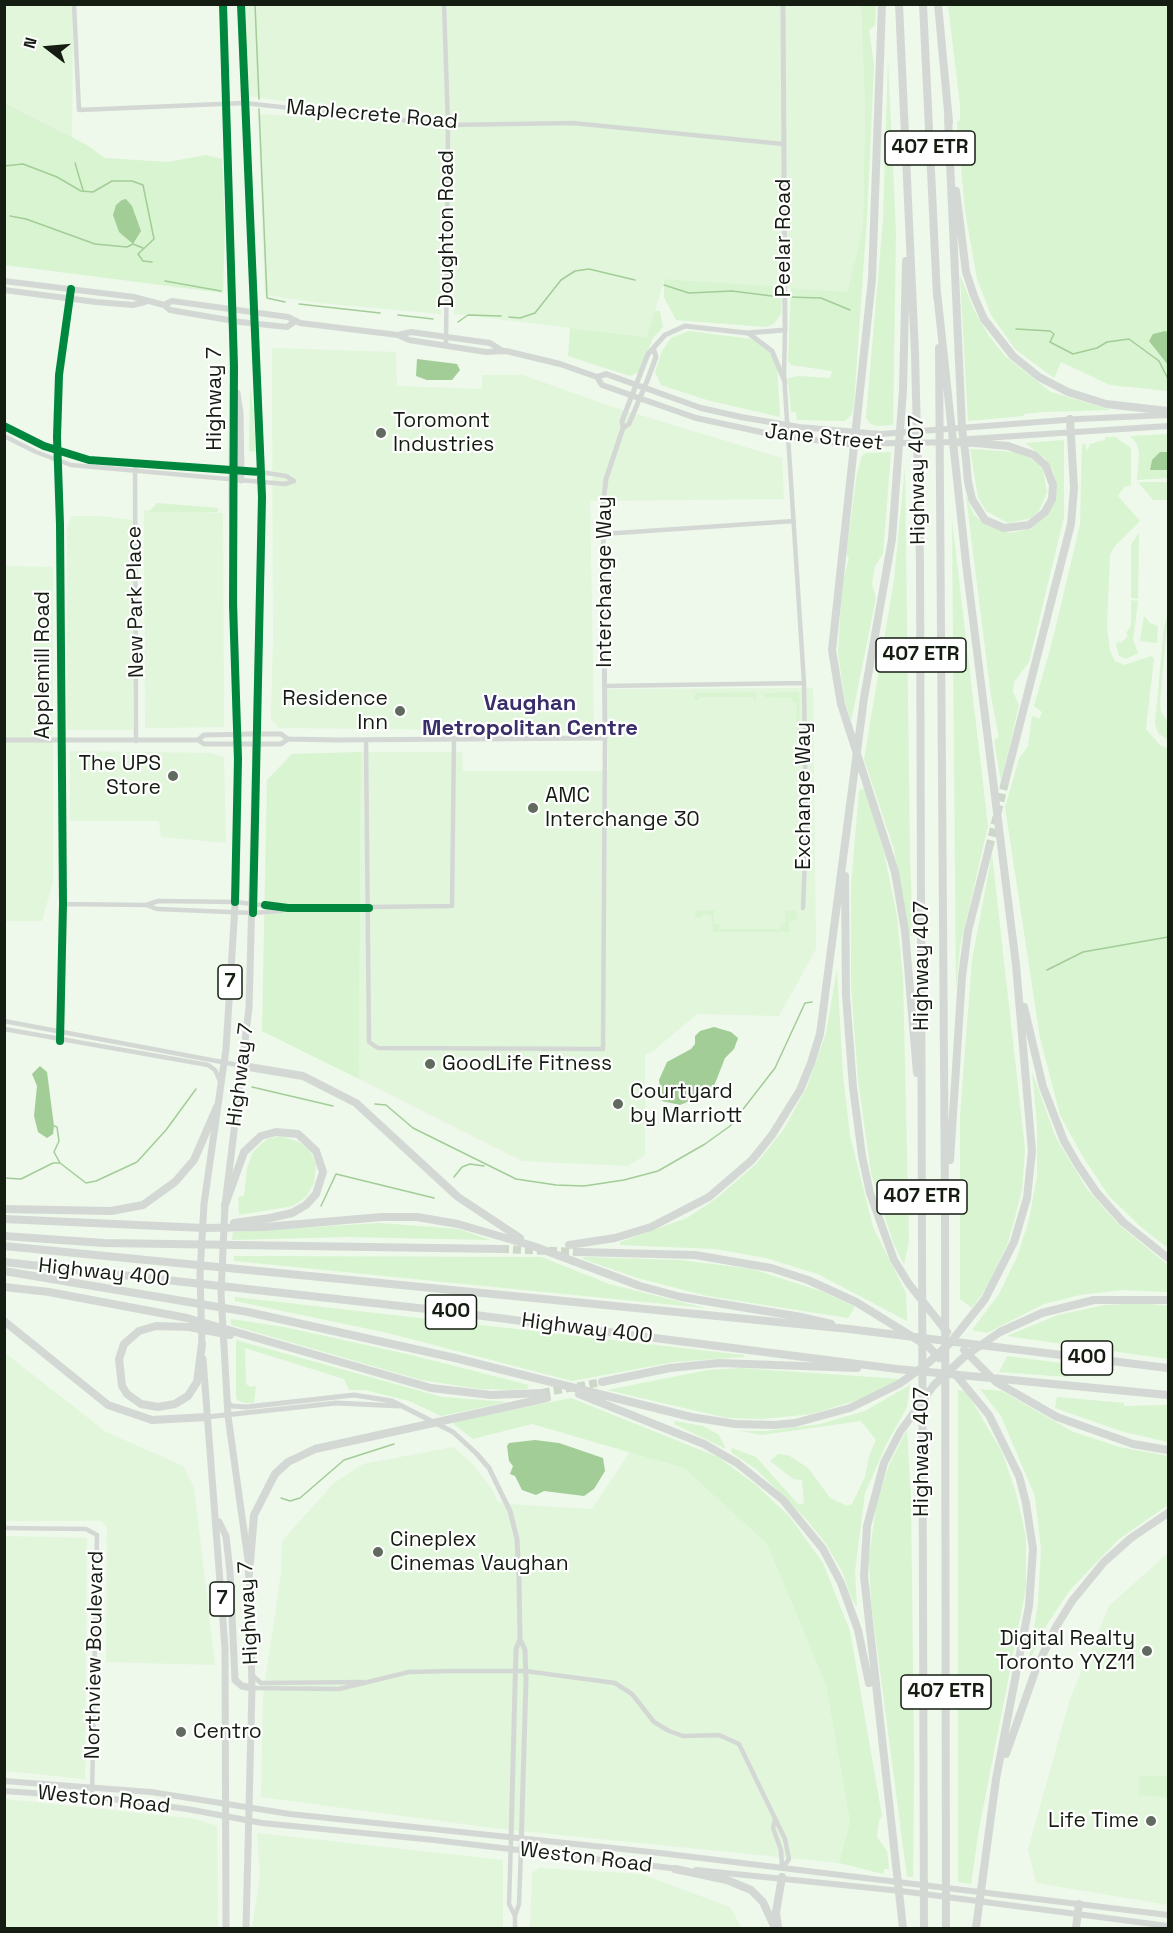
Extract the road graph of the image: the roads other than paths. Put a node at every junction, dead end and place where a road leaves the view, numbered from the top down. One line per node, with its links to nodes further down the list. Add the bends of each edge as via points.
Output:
1 (74, 4): 10 (street, Maplecrete Road, via 79,110)
2 (223, 4): 10 (main road, Highway 7 / 7)
3 (241, 4): 11 (main road, Highway 7 / 7)
4 (444, 4): 13 (street, Doughton Road)
5 (783, 4): 14 (street, Peelar Road)
6 (882, 4): 46 (highway, via 872,279)
7 (899, 4): 15 (highway, Highway 407 / 407 ETR)
8 (923, 4): 19 (highway, Highway 407 / 407 ETR)
9 (938, 4): 12 (highway)
10 (226, 102): 11 (street, Maplecrete Road); 23 (main road, Highway 7 / 7)
11 (244, 103): 13 (street, Maplecrete Road); 24 (main road, Highway 7 / 7)
12 (948, 117): 40 (highway, via 966,272 984,319 1013,356 1039,377 1068,392 1106,404); 48 (highway, via 962,428 972,499 981,516 997,526 1017,528 1039,519 1053,492 1051,475 1042,460 1016,447)
13 (448, 125): 14 (street, Maplecrete Road, via 573,123); 31 (street, Doughton Road)
14 (783, 144): 28 (street, Peelar Road)
15 (908, 186): 79 (highway, via 903,390 892,539 864,698); 98 (highway, Highway 407 / 407 ETR, via 920,561)
16 (4, 281): 18 (main road, Jane Street)
17 (4, 290): 20 (main road, Jane Street)
18 (71, 290): 20 (street, Applemill Road); 21 (main road, Jane Street, via 134,297)
19 (937, 292): 89 (highway); 100 (highway, Highway 407 / 407 ETR)
20 (70, 298): 21 (main road, Jane Street, via 133,305); 51 (street, Applemill Road, via 57,395)
21 (146, 302): 22 (main road, Jane Street)
22 (164, 305): 23 (main road, Jane Street, via 172,301); 25 (main road, Jane Street, via 171,310)
23 (232, 310): 24 (main road, Jane Street); 25 (main road, Highway 7 / 7)
24 (254, 314): 26 (main road, Jane Street, via 288,317); 27 (main road, Highway 7 / 7)
25 (232, 321): 27 (main road, Jane Street); 34 (main road, Highway 7 / 7)
26 (294, 322): 27 (main road, Jane Street, via 287,327); 30 (main road, Jane Street)
27 (254, 323): 56 (main road, Highway 7 / 7)
28 (785, 330): 29 (street); 36 (street, Exchange Way)
29 (747, 333): 36 (street, via 772,351); 37 (street, via 684,326 665,335 654,350 656,357)
30 (398, 335): 31 (main road, Jane Street, via 411,332); 32 (main road, Jane Street)
31 (446, 337): 32 (street, Doughton Road); 33 (main road, Jane Street, via 490,343)
32 (446, 345): 33 (main road, Jane Street, via 486,352)
33 (501, 350): 35 (main road, Jane Street)
34 (234, 376): 54 (main road, Highway 7 / 7); 55 (main road, via 240,413)
35 (597, 377): 37 (main road, Jane Street, via 606,374); 38 (main road, Jane Street, via 603,385)
36 (785, 382): 61 (street, Exchange Way)
37 (640, 386): 38 (street, Interchange Way); 39 (street); 46 (main road, Jane Street, via 701,408 799,427)
38 (632, 395): 39 (main road, Jane Street); 44 (street, Interchange Way)
39 (639, 397): 44 (street, Interchange Way, via 629,424); 50 (main road, Jane Street, via 696,418 770,434)
40 (1168, 413): 41 (main road, Jane Street)
41 (1070, 419): 45 (highway); 46 (main road, Jane Street, via 881,434)
42 (4, 426): 51 (street)
43 (1168, 426): 45 (main road)
44 (623, 428): 62 (street, Interchange Way, via 606,479)
45 (1071, 431): 48 (main road); 77 (highway, via 1071,524)
46 (857, 432): 50 (highway)
47 (4, 436): 52 (street)
48 (975, 441): 49 (highway)
49 (956, 442): 50 (main road, Jane Street)
50 (856, 444): 98 (highway, via 832,650 841,704 895,872 905,931)
51 (57, 451): 52 (street, Applemill Road); 53 (street, via 89,460)
52 (57, 460): 57 (street); 71 (street, Applemill Road)
53 (135, 464): 54 (street); 57 (street, New Park Place)
54 (232, 470): 55 (street); 58 (main road, Highway 7 / 7)
55 (240, 470): 56 (street); 59 (main road)
56 (260, 472): 60 (main road, Highway 7 / 7); 60 (street, via 294,481)
57 (135, 473): 58 (street); 74 (street, New Park Place)
58 (232, 478): 59 (street); 65 (main road, Highway 7 / 7)
59 (240, 480): 60 (street)
60 (260, 482): 66 (main road, Highway 7 / 7)
61 (794, 521): 62 (street); 63 (street, Exchange Way)
62 (603, 534): 64 (street, Interchange Way)
63 (804, 683): 64 (street); 86 (street, Exchange Way)
64 (604, 686): 68 (street, Interchange Way)
65 (237, 734): 66 (street); 72 (street, via 204,735); 75 (main road, Highway 7 / 7)
66 (257, 734): 69 (street, via 281,734); 76 (main road, Highway 7 / 7)
67 (454, 738): 68 (street); 73 (street); 85 (street, via 452,906)
68 (604, 738): 85 (street, Interchange Way, via 603,1049 372,1046 368,1039)
69 (288, 739): 73 (street); 76 (street, via 281,744)
70 (4, 740): 71 (street)
71 (61, 740): 74 (street); 82 (street, Applemill Road)
72 (198, 740): 74 (street); 75 (street, via 204,744)
73 (366, 740): 85 (street)
74 (136, 741)
75 (237, 744): 76 (street); 80 (main road, Highway 7 / 7)
76 (257, 744): 81 (main road, Highway 7 / 7)
77 (1005, 782)
78 (989, 848): 100 (highway, via 968,931 962,976)
79 (845, 852): 105 (highway, via 820,1034 786,1116 752,1160 729,1182 689,1209 632,1233); 128 (highway, via 846,995 853,1087 870,1193 894,1260 939,1324 996,1382 1029,1403 1083,1428)
80 (235, 902): 81 (street); 83 (street, via 158,901); 87 (main road, Highway 7 / 7)
81 (253, 903): 84 (street); 88 (main road, Highway 7 / 7)
82 (63, 904): 83 (street); 92 (street, Applemill Road)
83 (146, 905): 87 (street, via 158,909)
84 (288, 908): 85 (street); 88 (street)
85 (369, 908)
86 (803, 908)
87 (234, 911): 88 (street); 94 (main road, Highway 7 / 7)
88 (253, 913): 95 (main road, Highway 7 / 7)
89 (1016, 965): 110 (highway, via 1038,1070 1064,1141 1109,1207); 121 (highway, via 1030,1115 1030,1174 1021,1223 992,1289 966,1325 934,1358 899,1384 861,1404 795,1423 735,1424 691,1417)
90 (4, 1021): 92 (street)
91 (4, 1029): 93 (street)
92 (60, 1034): 93 (street, Applemill Road); 94 (street)
93 (60, 1041): 96 (street, via 208,1065)
94 (225, 1062): 95 (street); 96 (main road, Highway 7 / 7)
95 (243, 1066): 99 (main road, Highway 7 / 7); 107 (highway, via 303,1076 356,1103 458,1197)
96 (221, 1083): 97 (main road, Highway 7 / 7)
97 (217, 1107): 101 (highway, via 194,1160 175,1182 142,1204 111,1211); 118 (main road, Highway 7 / 7, via 204,1204 200,1273)
98 (922, 1124): 166 (highway, Highway 407 / 407 ETR)
99 (225, 1205): 103 (highway, via 243,1152 261,1136 276,1132 298,1134 316,1150 323,1172 316,1194 306,1205 270,1218 214,1223); 124 (main road, Highway 7 / 7, via 223,1345)
100 (945, 1205): 167 (highway, Highway 407 / 407 ETR)
101 (4, 1209)
102 (4, 1219): 103 (highway)
103 (204, 1228): 107 (highway, via 417,1218 458,1224)
104 (4, 1236): 108 (highway, via 104,1243)
105 (569, 1245)
106 (4, 1246): 116 (highway, Highway 400 / 400)
107 (533, 1246): 116 (highway, via 681,1297)
108 (501, 1249)
109 (578, 1252): 147 (highway, via 716,1257 808,1280 856,1302 929,1347 970,1389 989,1415 1019,1476 1031,1532 1033,1566)
110 (1168, 1258)
111 (4, 1262): 120 (highway, Highway 400 / 400, via 447,1311)
112 (4, 1271): 121 (highway, via 248,1312)
113 (4, 1287): 117 (highway, via 187,1318)
114 (1168, 1300): 141 (highway, via 1094,1300 1042,1313 1000,1332 955,1364 900,1432 884,1463 869,1514 864,1564)
115 (4, 1321): 127 (highway, via 108,1405 152,1420)
116 (849, 1329): 119 (highway, Highway 400 / 400)
117 (248, 1335): 118 (highway, via 189,1327 156,1326 139,1331 124,1344 119,1359 122,1386 141,1404 175,1404 188,1396 197,1382); 132 (highway, via 431,1388 491,1395 545,1395 315,1449 288,1462 275,1473 255,1515)
118 (202, 1344): 127 (main road, Highway 7 / 7)
119 (1168, 1368)
120 (897, 1369): 122 (highway, via 719,1363); 123 (highway, Highway 400 / 400)
121 (544, 1381): 141 (highway, via 704,1444 756,1477 792,1510 823,1549 848,1598)
122 (602, 1382)
123 (1168, 1395)
124 (227, 1402): 125 (street); 126 (main road, Highway 7 / 7)
125 (246, 1411): 126 (street); 133 (street, via 351,1402 401,1406 453,1432 489,1468 510,1511 517,1548)
126 (228, 1416): 127 (street); 132 (main road, Highway 7 / 7)
127 (207, 1417): 130 (main road, Highway 7 / 7)
128 (1168, 1450)
129 (1168, 1513): 147 (highway, via 1104,1562 1064,1614 1023,1702)
130 (216, 1517): 138 (main road, via 226,1536 235,1680); 146 (main road, Highway 7 / 7, via 225,1648)
131 (4, 1528): 143 (street, Northview Boulevard, via 87,1529 97,1535)
132 (249, 1574): 136 (main road, Highway 7 / 7)
133 (520, 1639): 134 (street); 135 (street, via 525,1650)
134 (516, 1671): 135 (street); 137 (street, via 409,1672); 139 (street)
135 (525, 1671): 140 (street); 156 (street, via 615,1683 632,1694 654,1722 669,1731 683,1736 730,1738 745,1752 775,1820 773,1828 781,1850)
136 (252, 1675): 137 (street, via 261,1683); 138 (main road, Highway 7 / 7)
137 (363, 1682): 138 (street, via 354,1688 339,1689)
138 (252, 1688): 148 (main road, Highway 7 / 7)
139 (516, 1732): 140 (street); 151 (street)
140 (524, 1732): 152 (street)
141 (883, 1748): 165 (highway)
142 (4, 1781): 143 (main road, Weston Road)
143 (92, 1786): 145 (street, Northview Boulevard); 146 (main road, Weston Road)
144 (4, 1791): 145 (main road, Weston Road)
145 (92, 1797): 149 (main road, Weston Road)
146 (226, 1803): 148 (main road, Weston Road); 149 (main road, Highway 7 / 7)
147 (993, 1804): 168 (highway)
148 (249, 1807): 150 (main road, Highway 7 / 7); 151 (main road, Weston Road)
149 (227, 1817): 150 (main road, Weston Road); 161 (main road, Highway 7 / 7)
150 (248, 1821): 153 (main road, Weston Road); 162 (main road, Highway 7 / 7)
151 (511, 1839): 152 (main road, Weston Road); 153 (street)
152 (521, 1839): 154 (street); 156 (main road, Weston Road)
153 (511, 1849): 154 (main road, Weston Road); 159 (street, via 509,1904)
154 (520, 1850): 155 (main road, Weston Road); 159 (street, via 519,1904)
155 (675, 1869): 156 (main road, Weston Road); 164 (highway, via 727,1880 751,1890 764,1902)
156 (782, 1873): 157 (main road, Weston Road, via 885,1889); 157 (main road, Weston Road, via 884,1879 1003,1893); 164 (highway)
157 (1079, 1909): 158 (main road, Weston Road); 160 (main road, Weston Road); 169 (highway)
158 (1168, 1915)
159 (515, 1916): 163 (street)
160 (1168, 1926)
161 (226, 1929)
162 (246, 1929)
163 (515, 1929)
164 (776, 1929)
165 (903, 1929)
166 (924, 1929)
167 (946, 1929)
168 (976, 1929)
169 (1076, 1929)

